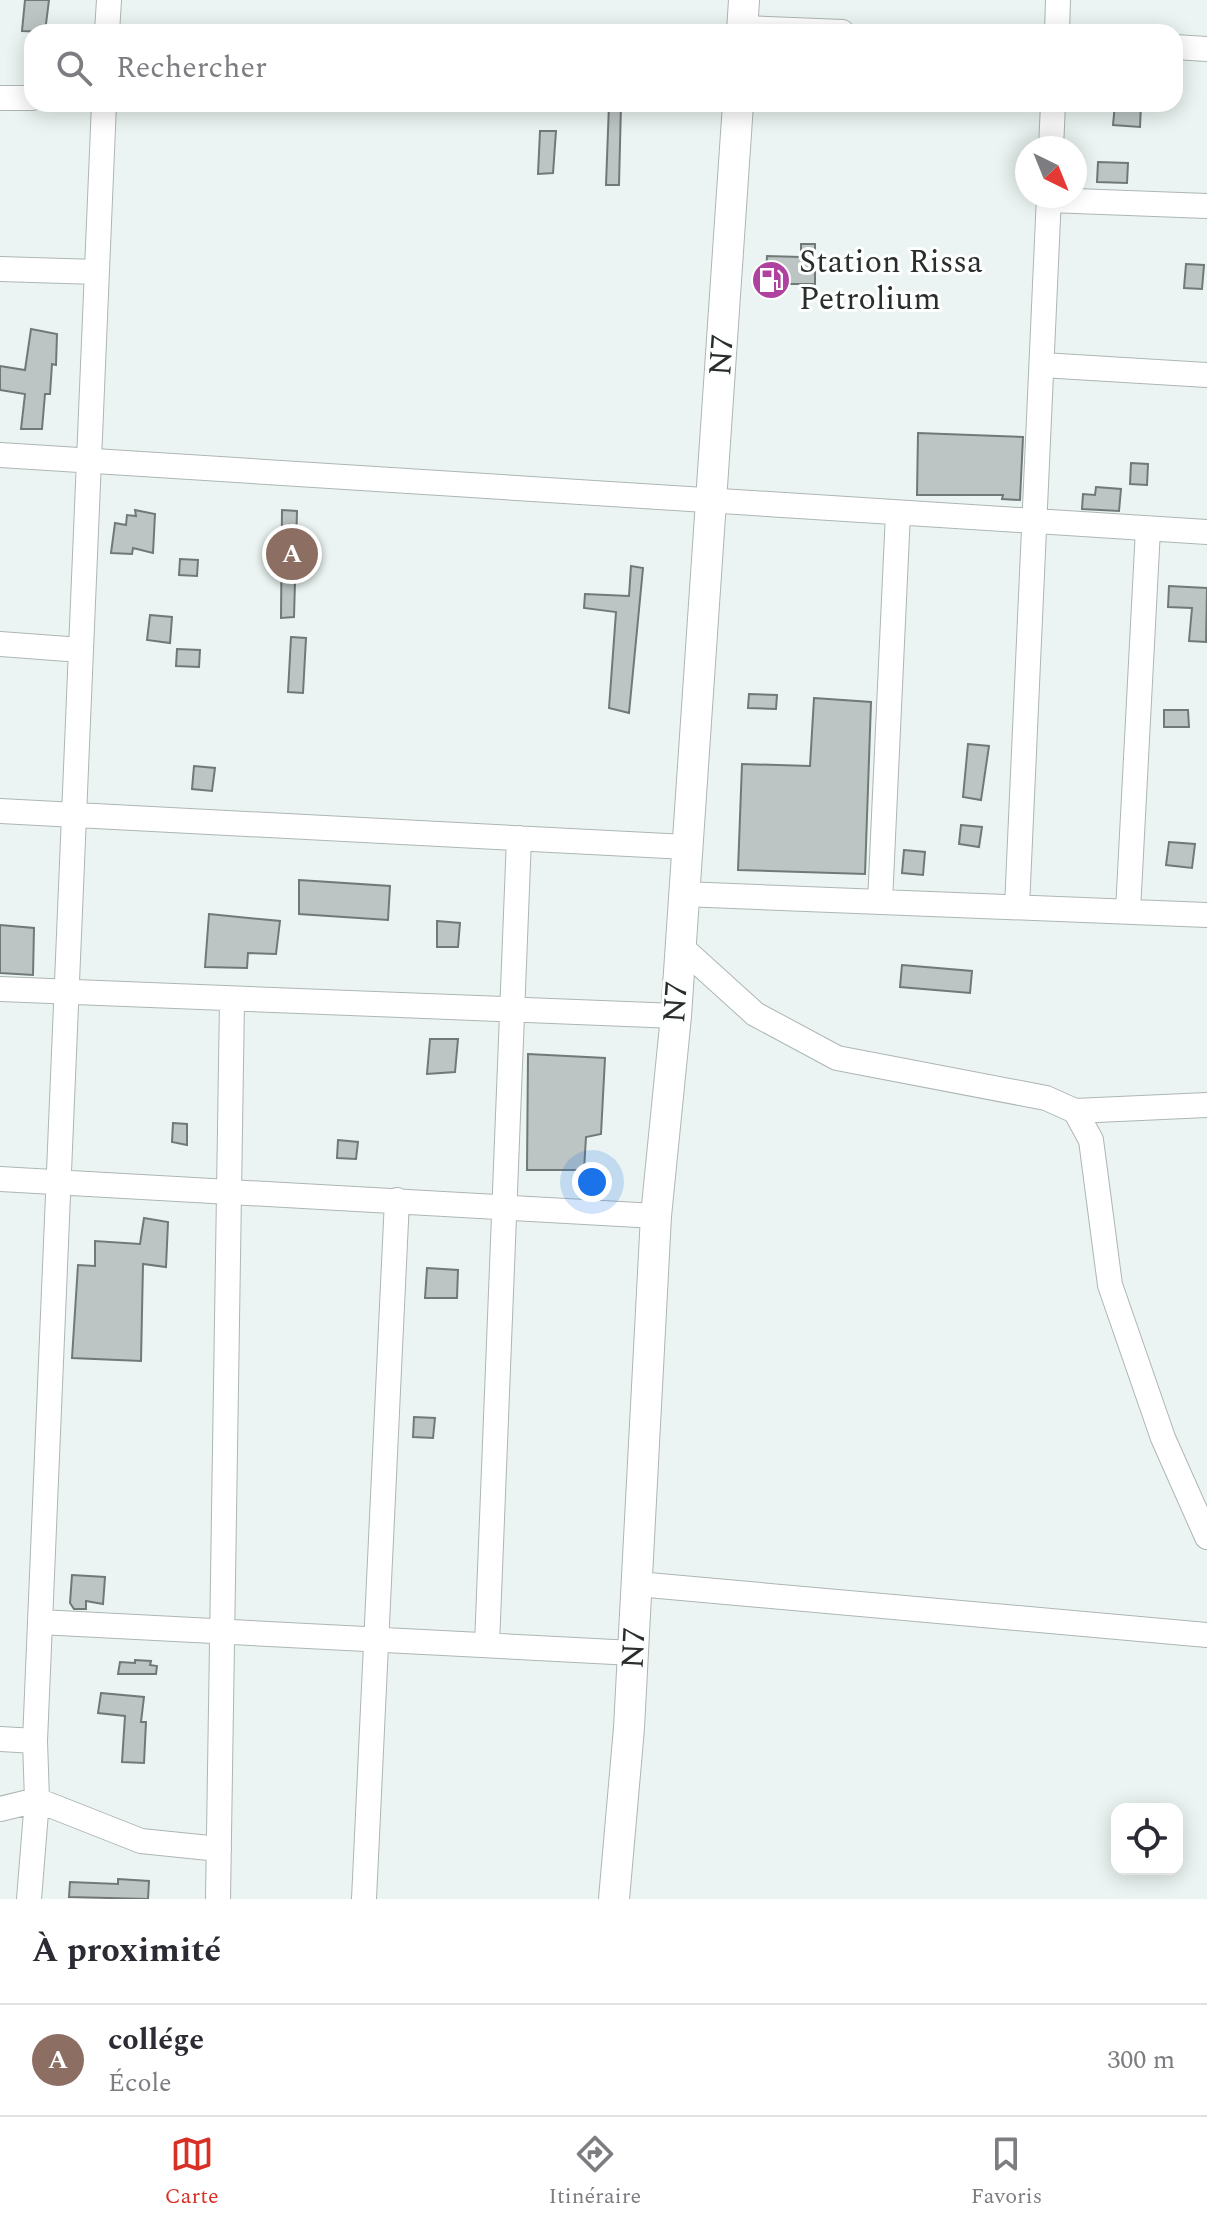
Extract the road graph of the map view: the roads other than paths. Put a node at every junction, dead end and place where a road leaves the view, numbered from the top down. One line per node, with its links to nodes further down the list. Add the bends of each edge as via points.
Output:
1 (109, 0): 4 (street)
2 (1058, 0): 6 (street)
3 (743, 20): 5 (street)
4 (108, 24)
5 (776, 24)
6 (1057, 24)
7 (1183, 48): 8 (street)
8 (1207, 49)
9 (0, 98): 10 (street)
10 (24, 98)
11 (104, 112): 19 (street)
12 (737, 112): 24 (main road, N7)
13 (1053, 112): 14 (street)
14 (1052, 136)
15 (1087, 200): 16 (street)
16 (1207, 206)
17 (1049, 208): 20 (street)
18 (0, 269): 19 (street)
19 (97, 272): 23 (street)
20 (1042, 365): 21 (street); 26 (street)
21 (1207, 375)
22 (0, 455): 23 (street)
23 (90, 461): 24 (street); 30 (street)
24 (713, 501): 25 (street); 34 (main road, N7)
25 (898, 513): 26 (street); 36 (street)
26 (1035, 521): 27 (street); 37 (street)
27 (1148, 529): 28 (street); 38 (street)
28 (1203, 538)
29 (0, 644): 30 (street)
30 (81, 650): 32 (street)
31 (0, 811): 32 (street)
32 (74, 815): 33 (street); 42 (street)
33 (519, 838): 34 (street); 44 (street)
34 (686, 847): 35 (main road, N7)
35 (683, 894): 36 (street); 40 (main road, N7)
36 (880, 902): 37 (street)
37 (1017, 907): 38 (street)
38 (1128, 911): 39 (street)
39 (1207, 915)
40 (680, 946): 45 (main road, N7); 47 (street, via 755,1014 837,1058 1046,1098)
41 (0, 989): 42 (street)
42 (67, 991): 43 (street); 49 (street)
43 (232, 1000): 44 (street); 50 (street)
44 (513, 1007): 45 (street); 52 (street)
45 (676, 1016): 53 (main road, N7)
46 (1207, 1105): 47 (street)
47 (1075, 1111): 54 (street, via 1091,1140 1110,1285 1163,1438)
48 (0, 1179): 49 (street)
49 (59, 1183): 50 (street); 56 (street)
50 (229, 1191): 51 (street); 57 (street)
51 (397, 1200): 52 (street); 59 (street)
52 (504, 1207): 53 (street); 60 (street)
53 (656, 1216): 55 (main road, N7)
54 (1207, 1537)
55 (637, 1584): 58 (street); 61 (main road, N7)
56 (40, 1622): 57 (street); 63 (street)
57 (222, 1632): 59 (street); 66 (street)
58 (1207, 1635)
59 (377, 1640): 60 (street); 69 (street)
60 (487, 1645): 61 (street)
61 (633, 1653): 70 (main road, N7)
62 (0, 1739): 63 (street)
63 (35, 1741): 64 (street)
64 (37, 1800): 65 (street); 66 (street, via 141,1841); 67 (street)
65 (0, 1809)
66 (219, 1849): 68 (street)
67 (29, 1899)
68 (218, 1899)
69 (364, 1899)
70 (614, 1899)

